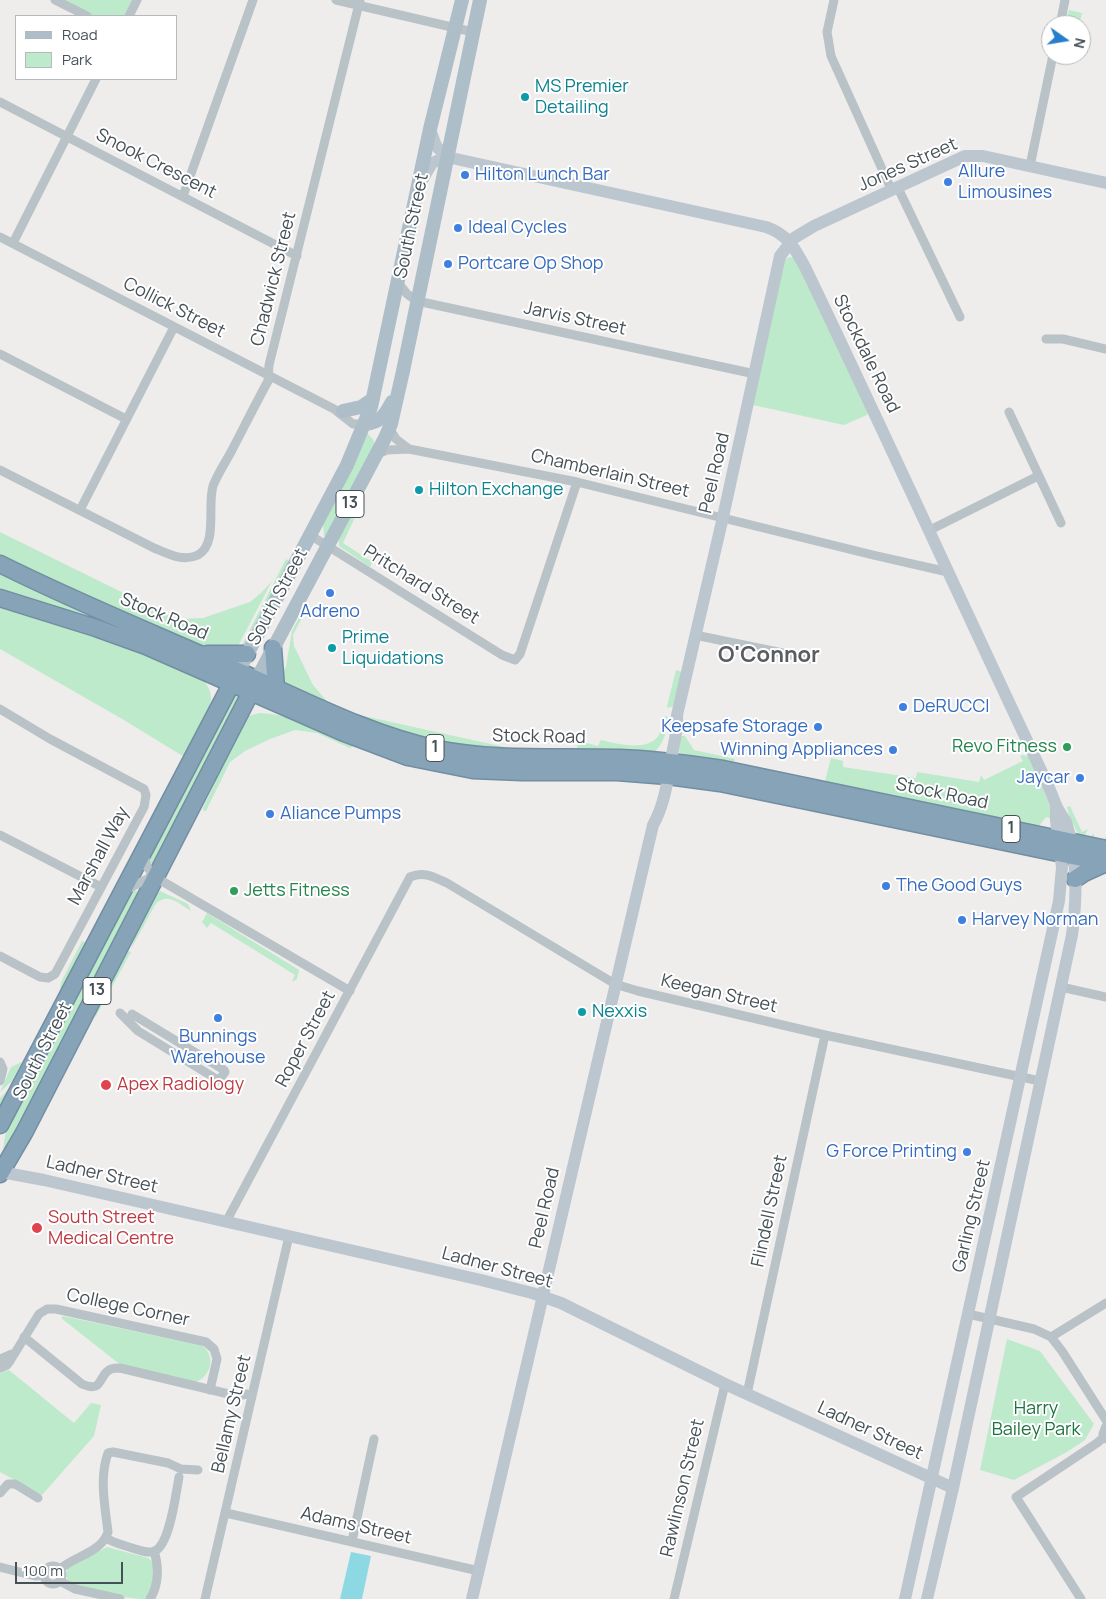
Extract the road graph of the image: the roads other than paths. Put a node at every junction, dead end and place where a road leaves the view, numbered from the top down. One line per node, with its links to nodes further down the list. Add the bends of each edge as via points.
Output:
1 (55, 0): 10 (street)
2 (137, 0): 11 (street)
3 (254, 0): 25 (street)
4 (336, 0): 9 (street)
5 (462, 0): 13 (main road, South Street / 13)
6 (480, 0): 14 (main road, South Street / 13)
7 (834, 0): 23 (street, via 827,32 831,56)
8 (1065, 0): 12 (street)
9 (359, 2): 13 (street); 29 (street, Chadwick Street)
10 (85, 15)
11 (130, 15)
12 (1062, 15)
13 (455, 28): 14 (street); 18 (main road, South Street / 13)
14 (474, 32): 20 (main road, South Street / 13)
15 (1052, 65): 21 (street)
16 (95, 80): 19 (street)
17 (0, 102): 19 (street, Snook Crescent)
18 (430, 129): 20 (street, via 436,146); 24 (main road, South Street / 13)
19 (67, 136): 25 (street, Snook Crescent); 28 (street)
20 (447, 157): 24 (street, via 430,166); 27 (street, Stockdale Road, via 766,227); 31 (main road, South Street / 13)
21 (1030, 166): 22 (street, Jones Street); 23 (street, Jones Street, via 983,156 965,156)
22 (1106, 183)
23 (895, 189): 27 (street, Jones Street, via 814,226); 32 (street)
24 (418, 190): 30 (main road, South Street / 13)
25 (183, 196): 29 (street, Snook Crescent)
26 (0, 237): 28 (street, Collick Street)
27 (790, 242): 37 (street, Peel Road, via 780,256); 54 (street, Stockdale Road, via 806,269)
28 (12, 243): 33 (street, Collick Street)
29 (297, 256): 38 (street, Chadwick Street)
30 (397, 281): 31 (street); 40 (main road, South Street / 13)
31 (417, 301): 37 (street, Jarvis Street); 39 (main road, South Street / 13)
32 (960, 316)
33 (174, 326): 38 (street, Collick Street); 43 (street)
34 (1046, 339): 35 (street, via 1063,339)
35 (1106, 349)
36 (0, 354): 43 (street)
37 (755, 374): 52 (street, Peel Road)
38 (267, 375): 41 (street, Collick Street); 51 (street, Chadwick Street, via 268,381 213,487 207,546 198,554 186,558 174,556)
39 (398, 391): 44 (main road, via 380,420); 45 (main road, South Street / 13)
40 (374, 398): 41 (main road, via 362,407); 44 (main road, South Street / 13)
41 (338, 410): 44 (street, Collick Street)
42 (1009, 412): 49 (street)
43 (126, 418): 51 (street)
44 (365, 424): 47 (main road, via 374,434); 55 (main road, South Street / 13)
45 (389, 428): 46 (street, via 396,439); 47 (main road, South Street / 13)
46 (409, 449): 47 (street, Chamberlain Street); 50 (street, Chamberlain Street)
47 (379, 450): 56 (main road, South Street / 13)
48 (0, 470): 51 (street)
49 (1038, 476): 53 (street); 54 (street)
50 (576, 482): 52 (street, Chamberlain Street); 56 (street, Pritchard Street, via 520,654 515,660 502,656)
51 (80, 510)
52 (723, 517): 58 (street, Chamberlain Street); 60 (street, Peel Road)
53 (1061, 523)
54 (930, 530): 58 (street, Stockdale Road)
55 (310, 535): 56 (street, Pritchard Street); 63 (main road, South Street / 13)
56 (328, 546): 61 (main road, South Street / 13)
57 (0, 564): 62 (highway, Stock Road / 1, via 58,593)
58 (948, 572): 75 (street, Stockdale Road, via 1065,820)
59 (0, 598): 65 (highway, Stock Road / 1, via 124,638)
60 (695, 635): 64 (street); 73 (street, Peel Road, via 677,715 672,723)
61 (273, 648): 67 (main road, South Street / 13); 68 (highway)
62 (200, 654): 63 (highway); 66 (highway, Stock Road / 1)
63 (247, 654): 66 (main road, South Street / 13)
64 (812, 659)
65 (215, 676): 66 (highway, Stock Road / 1); 72 (highway)
66 (235, 677): 67 (highway, Stock Road / 1); 72 (highway, South Street / 13)
67 (254, 686): 68 (highway, Stock Road / 1); 69 (highway, Stock Road / 1); 71 (highway, South Street / 13)
68 (276, 688): 73 (highway, Stock Road / 1, via 368,728 438,749 498,757 614,758)
69 (284, 707): 71 (highway); 73 (highway, Stock Road / 1, via 389,751 452,767 505,772)
70 (0, 709): 82 (street, Marshall Way, via 144,789 144,807)
71 (242, 709): 80 (highway, South Street / 13)
72 (218, 711): 77 (highway, South Street / 13)
73 (665, 768): 75 (highway, Stock Road / 1, via 720,783); 85 (street, Peel Road, via 652,813 653,825)
74 (0, 835): 82 (street)
75 (1066, 848): 76 (highway, Stock Road / 1); 78 (highway, Stock Road / 1); 81 (street, Garling Street); 93 (street, Garling Street, via 1059,901)
76 (1106, 849)
77 (143, 852): 80 (street, via 147,867); 83 (highway, South Street / 13)
78 (1106, 863): 81 (highway, via 1084,872)
79 (417, 874): 85 (street, Keegan Street, via 425,873 447,883); 87 (street, Roper Street, via 410,876)
80 (155, 877): 83 (street); 87 (street); 97 (highway, South Street / 13, via 24,1132)
81 (1075, 880): 86 (street, Garling Street, via 1074,921)
82 (101, 887): 84 (street, Marshall Way, via 55,974 48,978 40,977)
83 (123, 890): 96 (highway, South Street / 13)
84 (0, 956)
85 (615, 984): 91 (street, Keegan Street); 100 (street, Peel Road)
86 (1061, 986): 88 (street); 95 (street, Garling Street)
87 (350, 991): 98 (street, Roper Street)
88 (1106, 998)
89 (120, 1013): 90 (street, via 138,1031 218,1080 225,1072)
90 (132, 1014)
91 (824, 1035): 93 (street, Keegan Street); 112 (street, Flindell Street)
92 (0, 1062): 94 (street)
93 (1021, 1077): 95 (street, Keegan Street); 102 (street, Garling Street)
94 (0, 1081)
95 (1040, 1081): 103 (street, Garling Street)
96 (0, 1126)
97 (0, 1172): 98 (street, Ladner Street)
98 (226, 1222): 99 (street, Ladner Street)
99 (289, 1236): 100 (street, Ladner Street); 123 (street, Bellamy Street)
100 (543, 1297): 109 (street, Ladner Street); 129 (street, Peel Road)
101 (1106, 1304): 105 (street)
102 (968, 1314): 103 (street); 119 (street, Garling Street)
103 (989, 1319): 105 (street, via 1034,1329); 120 (street, Garling Street)
104 (24, 1337): 106 (street, College Corner); 110 (street, via 89,1387 98,1385 111,1369 120,1368); 110 (street, College Corner, via 39,1314 46,1309 56,1309 206,1342 214,1348 217,1359)
105 (1051, 1337): 113 (street)
106 (12, 1354): 107 (street, College Corner); 108 (street, College Corner, via 7,1365)
107 (0, 1360)
108 (0, 1368)
109 (725, 1384): 112 (street, Ladner Street); 136 (street, Rawlinson Street)
110 (210, 1390): 111 (street, via 237,1396)
111 (247, 1394)
112 (747, 1394): 119 (street, Ladner Street)
113 (1106, 1420)
114 (1106, 1426): 115 (street, via 1103,1431)
115 (1105, 1438): 139 (street, via 1016,1497)
116 (374, 1439): 125 (street)
117 (198, 1470): 124 (street, via 108,1453 103,1485)
118 (179, 1477): 126 (street, via 165,1540)
119 (931, 1478): 120 (street, Ladner Street); 137 (street, Garling Street)
120 (953, 1488): 138 (street, Garling Street)
121 (0, 1494): 122 (street, via 8,1484 15,1484)
122 (38, 1498)
123 (226, 1513): 125 (street, Adams Street); 134 (street, Bellamy Street)
124 (106, 1538): 126 (street, via 147,1552); 128 (street)
125 (352, 1541): 129 (street, Adams Street)
126 (154, 1551): 133 (street, via 158,1570)
127 (0, 1567): 130 (street, via 35,1576)
128 (60, 1569): 130 (street, via 50,1566); 131 (street)
129 (479, 1571): 135 (street, Peel Road)
130 (44, 1575): 131 (street, via 51,1584)
131 (60, 1581): 132 (street, via 75,1589)
132 (120, 1599)
133 (150, 1599)
134 (205, 1599)
135 (472, 1599)
136 (674, 1599)
137 (905, 1599)
138 (927, 1599)
139 (1081, 1599)

